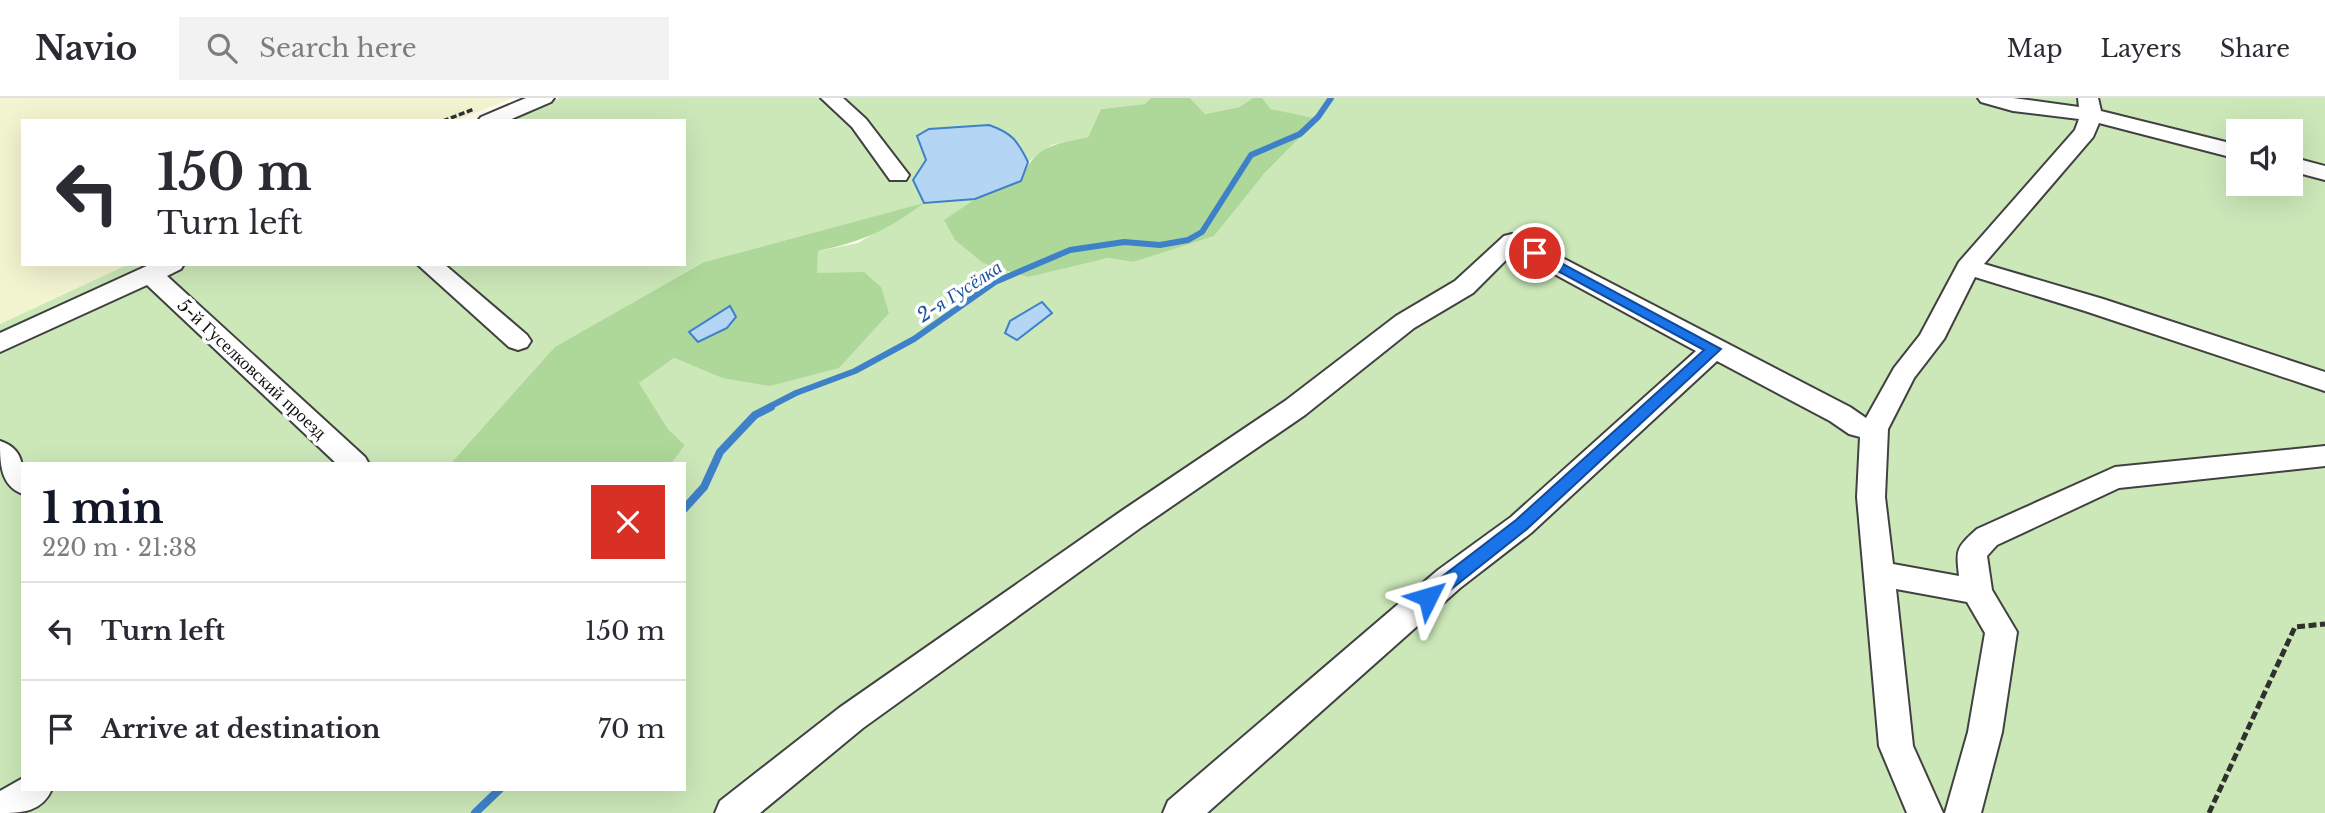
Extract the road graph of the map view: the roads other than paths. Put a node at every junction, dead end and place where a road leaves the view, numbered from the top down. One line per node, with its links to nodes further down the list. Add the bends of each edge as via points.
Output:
1 (544, 98): 5 (street)
2 (831, 98): 9 (street, via 859,123)
3 (1988, 98): 4 (street, via 2035,109)
4 (2090, 107): 6 (street); 11 (street, via 2085,132)
5 (502, 114)
6 (2226, 148)
7 (2303, 167): 8 (street)
8 (2325, 173)
9 (898, 175)
10 (431, 266): 13 (street)
11 (1968, 267): 16 (street); 22 (street, via 1931,339 1903,374 1874,429 1871,497)
12 (161, 269): 14 (street); 20 (street, 5-й Гуселковский проезд)
13 (519, 341)
14 (0, 343)
15 (1714, 349): 17 (street); 26 (street, via 1512,241 1464,286 1405,322 1295,408 851,718); 27 (street, via 1521,524 1449,579)
16 (2325, 382)
17 (1858, 427)
18 (0, 451): 21 (street)
19 (2325, 456): 23 (street, via 2115,478 1987,537 1971,552)
20 (353, 462)
21 (21, 480)
22 (1878, 573): 23 (street); 28 (street, via 1896,746)
23 (1977, 592): 29 (street, via 2001,632 1985,732)
24 (32, 791): 25 (street)
25 (0, 810)
26 (733, 813)
27 (1181, 813)
28 (1925, 813)
29 (1964, 813)

